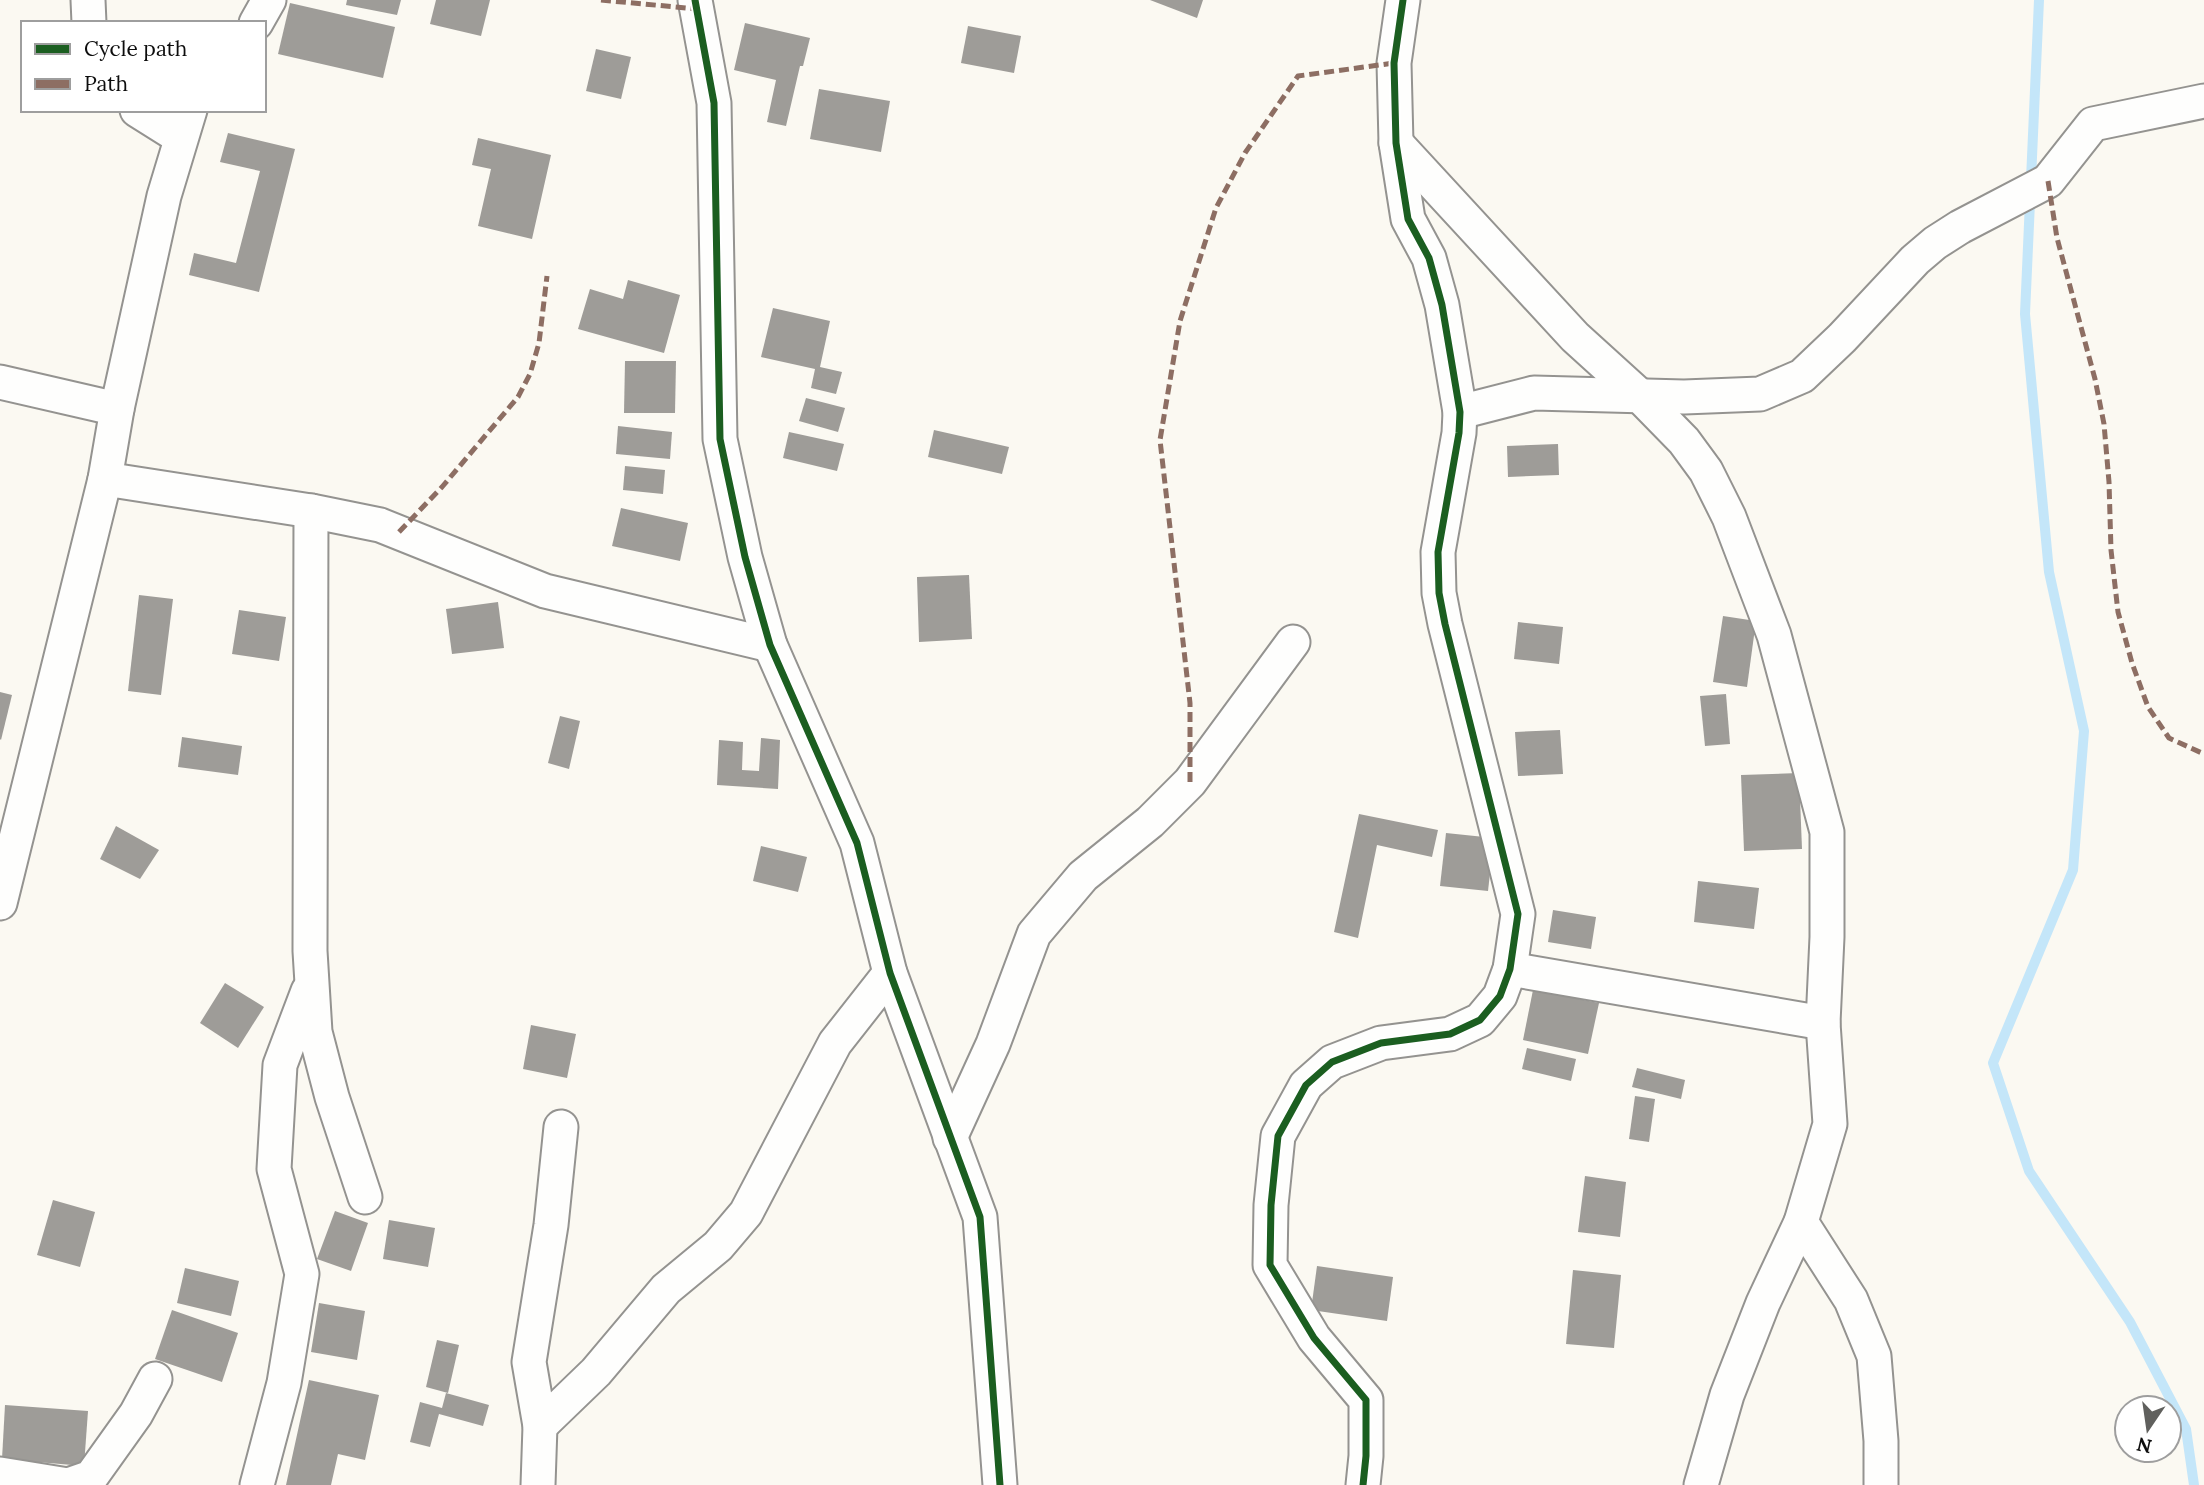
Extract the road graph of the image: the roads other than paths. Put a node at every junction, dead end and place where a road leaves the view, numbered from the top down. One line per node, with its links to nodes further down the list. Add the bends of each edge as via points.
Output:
1 (88, 0): 5 (street)
2 (269, 0): 6 (street)
3 (695, 0): 18 (street, via 713,103 720,439)
4 (1403, 0): 10 (street, via 1394,64)
5 (89, 21)
6 (257, 21)
7 (2204, 101): 12 (street, via 2093,124 2048,181 1960,227 1915,260 1802,376 1760,394)
8 (143, 112): 9 (street)
9 (185, 124): 13 (street, via 164,195)
10 (1396, 143): 12 (street, via 1575,337); 14 (street, via 1408,219 1429,258 1442,305)
11 (0, 382): 13 (street)
12 (1640, 396): 14 (street, via 1534,393); 23 (street, via 1706,471 1729,517 1774,635 1827,832)
13 (117, 409): 15 (street)
14 (1460, 412): 20 (street, via 1440,535 1440,593 1518,914)
15 (105, 479): 16 (street); 19 (street)
16 (311, 510): 18 (street, via 380,525 545,591); 22 (street)
17 (1293, 642): 25 (street, via 1190,782 1150,822 1083,876 1034,934 993,1044)
18 (770, 645): 21 (street, via 856,843)
19 (0, 903)
20 (1510, 968): 23 (street); 34 (street, via 1500,996 1480,1020 1450,1034 1381,1043 1332,1062 1306,1084 1278,1136 1270,1265 1314,1338 1366,1400)
21 (890, 973): 25 (street); 29 (street, via 835,1043 746,1213 718,1246 666,1289 596,1372)
22 (312, 982): 26 (street, via 315,1032 331,1097); 31 (street, via 279,1065 274,1169 302,1274 284,1383)
23 (1823, 1023): 27 (street, via 1829,1124)
24 (561, 1127): 29 (street, via 529,1362)
25 (950, 1138): 33 (street, via 980,1217)
26 (365, 1197)
27 (1801, 1223): 35 (street, via 1727,1395); 36 (street, via 1851,1300 1874,1356)
28 (155, 1379): 30 (street, via 91,1477 68,1485)
29 (540, 1426): 32 (street)
30 (0, 1474)
31 (257, 1485)
32 (538, 1485)
33 (1000, 1485)
34 (1363, 1485)
35 (1701, 1485)
36 (1881, 1485)

